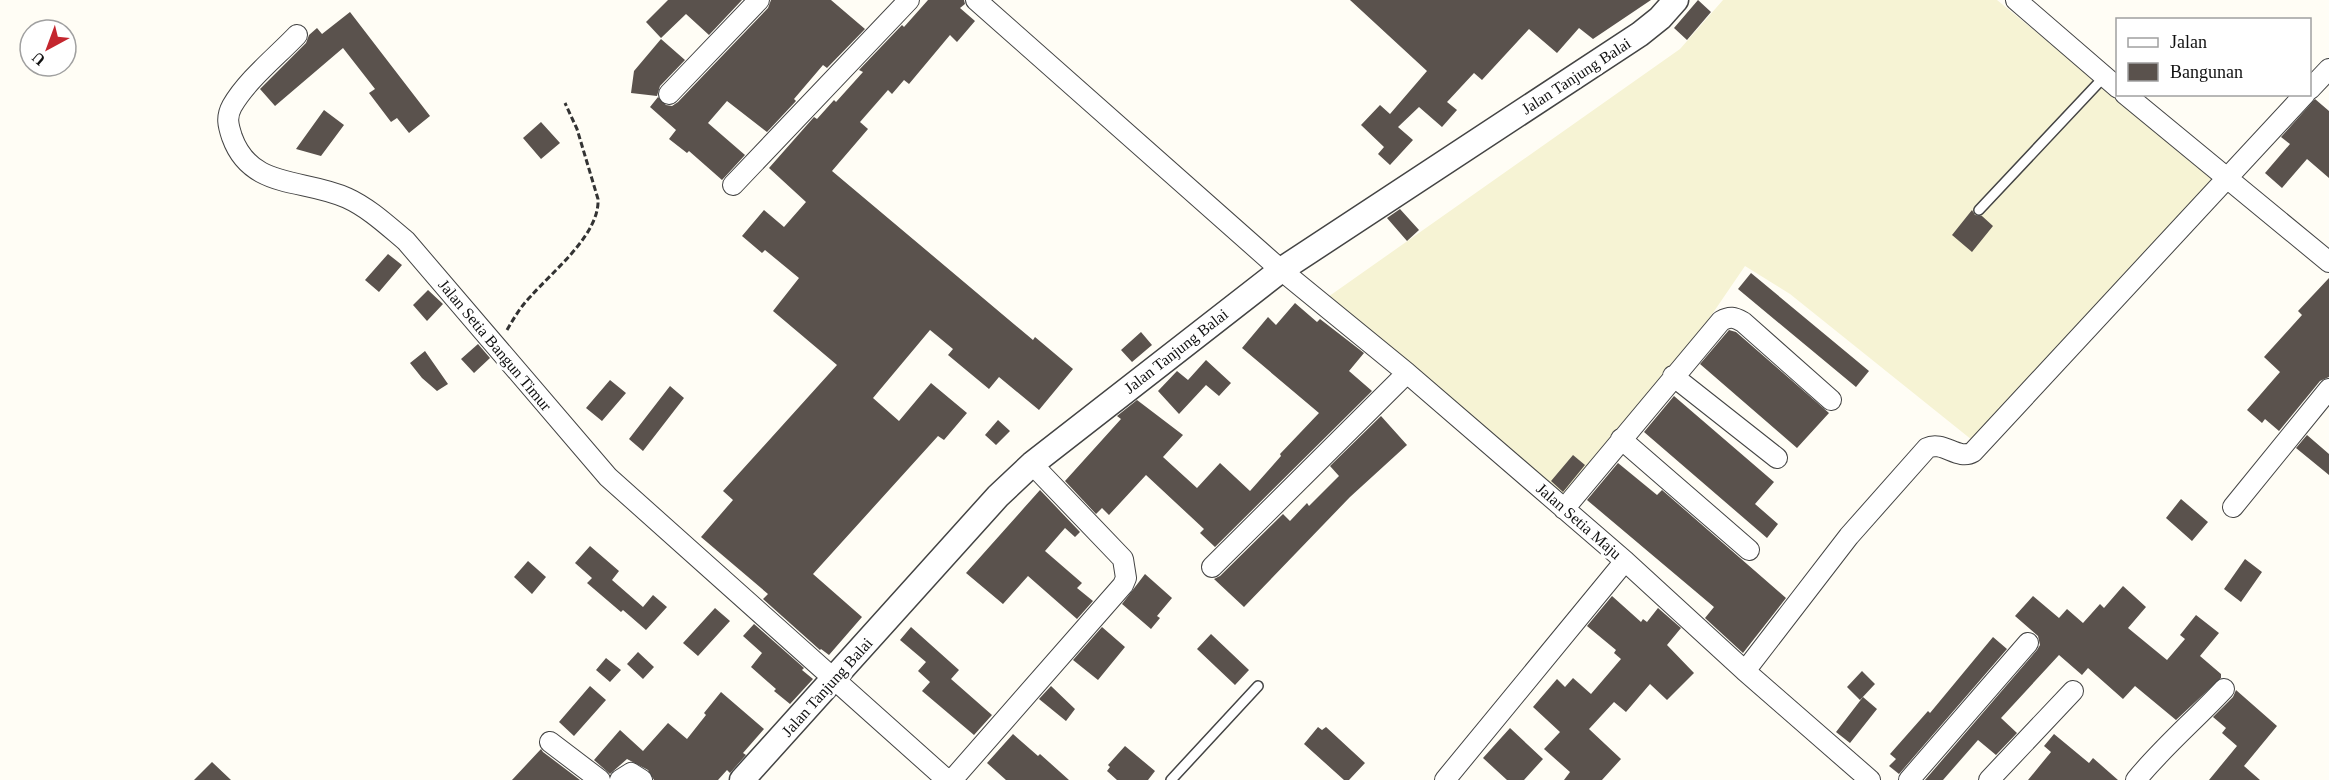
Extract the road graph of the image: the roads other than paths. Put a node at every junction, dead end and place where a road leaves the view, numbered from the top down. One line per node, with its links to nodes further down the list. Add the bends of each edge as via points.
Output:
1 (759, 0): 10 (street)
2 (909, 0): 14 (street)
3 (976, 0): 17 (street, Jalan Setia Maju)
4 (1676, 0): 17 (street, Jalan Tanjung Balai, via 1640,34)
5 (2016, 0): 8 (street)
6 (297, 35): 32 (street, Jalan Setia Bangun Timur, via 231,108 227,123 243,160 254,169 291,184 322,188 349,199 406,241 608,477)
7 (2329, 69): 9 (street)
8 (2111, 83): 15 (lane)
9 (2311, 88)
10 (669, 94)
11 (2128, 96): 13 (street)
12 (2303, 96): 13 (street)
13 (2227, 176): 16 (street); 31 (street, via 1973,452 1964,454 1937,445 1927,448 1850,536)
14 (733, 185)
15 (1979, 210)
16 (2329, 262)
17 (1281, 270): 18 (street, Jalan Setia Maju); 24 (street, Jalan Tanjung Balai)
18 (1407, 373): 26 (street, Jalan Setia Maju); 29 (street)
19 (1673, 376): 21 (street, via 1721,321 1733,317); 22 (street); 23 (street)
20 (2329, 389): 25 (street)
21 (1831, 400)
22 (1621, 439): 26 (street); 27 (street)
23 (1777, 458)
24 (1032, 464): 32 (street, Jalan Tanjung Balai, via 998,496); 41 (street, via 1123,559 1126,578)
25 (2233, 507)
26 (1564, 509): 28 (street, Jalan Setia Maju)
27 (1749, 550)
28 (1624, 561): 31 (street, Jalan Setia Maju); 43 (street)
29 (1212, 567)
30 (2028, 643): 45 (street)
31 (1745, 671): 44 (street, Jalan Setia Maju)
32 (834, 678): 40 (street, Jalan Tanjung Balai); 41 (street, Jalan Setia Bangun Timur)
33 (1258, 686): 42 (lane)
34 (2224, 689): 47 (street)
35 (2073, 691): 46 (street)
36 (550, 742): 37 (street)
37 (600, 780)
38 (620, 780): 39 (street, via 631,773)
39 (642, 780)
40 (742, 780)
41 (950, 780)
42 (1171, 780)
43 (1445, 780)
44 (1870, 780)
45 (1909, 780)
46 (1989, 780)
47 (2136, 780)

